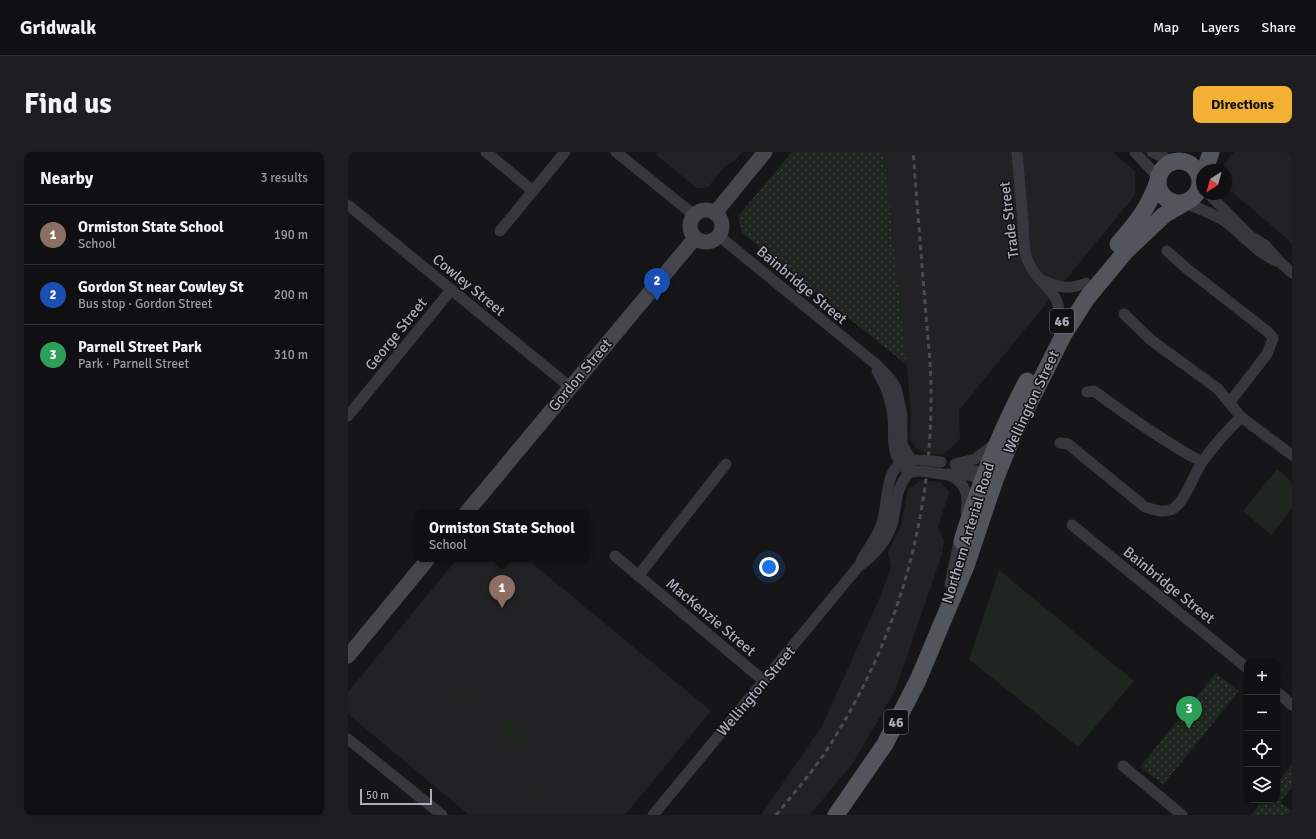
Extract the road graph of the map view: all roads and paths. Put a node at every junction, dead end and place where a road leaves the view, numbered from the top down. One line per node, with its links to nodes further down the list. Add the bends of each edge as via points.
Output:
1 (486, 152): 13 (street)
2 (565, 152): 13 (street)
3 (616, 152): 19 (street)
4 (765, 152): 18 (street)
5 (1017, 152): 26 (street, Trade Street, via 1025,251 1029,263)
6 (1135, 152): 12 (street)
7 (1152, 152): 9 (street)
8 (1211, 152): 10 (main road, 46)
9 (1179, 158): 11 (main road); 12 (main road, 46, via 1163,167)
10 (1208, 164)
11 (1196, 172)
12 (1158, 179): 16 (main road, via 1159,188 1165,196 1174,202); 27 (main road, Northern Arterial Road / 46, via 1151,201 1142,215)
13 (533, 191): 20 (street)
14 (1196, 196): 16 (main road, 46)
15 (1219, 200): 24 (street, via 1250,236 1266,246)
16 (1184, 203): 24 (street, via 1222,220 1248,239 1264,255); 46 (main road, Wellington Street / 46, via 1164,214 1141,235 1080,307 1052,356 1014,433)
17 (348, 205): 28 (street, Cowley Street)
18 (715, 213): 19 (street, via 706,210); 21 (street, via 722,223)
19 (694, 215): 22 (street, via 690,229)
20 (500, 231)
21 (719, 236): 22 (street, via 709,242 701,242); 39 (street, Bainbridge Street, via 867,358 882,378 889,394 893,416 893,445)
22 (695, 238): 31 (street, Gordon Street)
23 (1167, 251): 33 (street, via 1268,332 1272,338 1267,354)
24 (1280, 262): 25 (street)
25 (1292, 273)
26 (1042, 280): 27 (street, via 1065,288); 30 (street, Trade Street, via 1058,304)
27 (1086, 283): 30 (main road, Northern Arterial Road / 46)
28 (451, 290): 31 (street, Cowley Street); 34 (street, George Street)
29 (1124, 314): 33 (street, via 1151,340 1192,368)
30 (1057, 328): 36 (main road, Northern Arterial Road / 46, via 1021,392)
31 (570, 387): 47 (street, Gordon Street)
32 (1087, 392): 40 (street, via 1094,391 1171,446)
33 (1230, 402): 35 (street)
34 (348, 416)
35 (1241, 417): 38 (street); 40 (street)
36 (998, 441): 42 (street, via 975,458); 46 (main road, Northern Arterial Road / 46)
37 (1060, 443): 40 (street, via 1068,444 1145,507 1155,511 1174,508 1180,502)
38 (1290, 450)
39 (906, 462): 43 (street); 45 (street); 51 (street, Wellington Street, via 890,476 882,523)
40 (1202, 462)
41 (726, 464): 52 (street)
42 (955, 464): 44 (street); 46 (street)
43 (922, 466): 44 (street, bridge); 45 (street)
44 (942, 470): 46 (street); 53 (street, via 960,482 968,501)
45 (910, 472): 51 (street, Wellington Street, via 898,489 892,524 884,542 876,553)
46 (987, 478): 53 (main road, Northern Arterial Road / 46); 54 (main road, Northern Arterial Road / 46, via 966,566)
47 (468, 510)
48 (1072, 525): 56 (street, Bainbridge Street)
49 (615, 556): 52 (street, MacKenzie Street)
50 (426, 562): 55 (street)
51 (858, 567): 57 (street, Wellington Street)
52 (638, 576): 57 (street, MacKenzie Street)
53 (950, 584): 54 (main road, Northern Arterial Road / 46)
54 (942, 622): 64 (main road, Northern Arterial Road / 46, via 918,680 885,744)
55 (348, 656)
56 (1244, 666)
57 (764, 681): 63 (street, Wellington Street)
58 (1280, 695): 59 (street)
59 (1292, 705)
60 (348, 739): 62 (street)
61 (1123, 766): 65 (street)
62 (442, 815)
63 (653, 815)
64 (836, 815)
65 (1182, 815)

